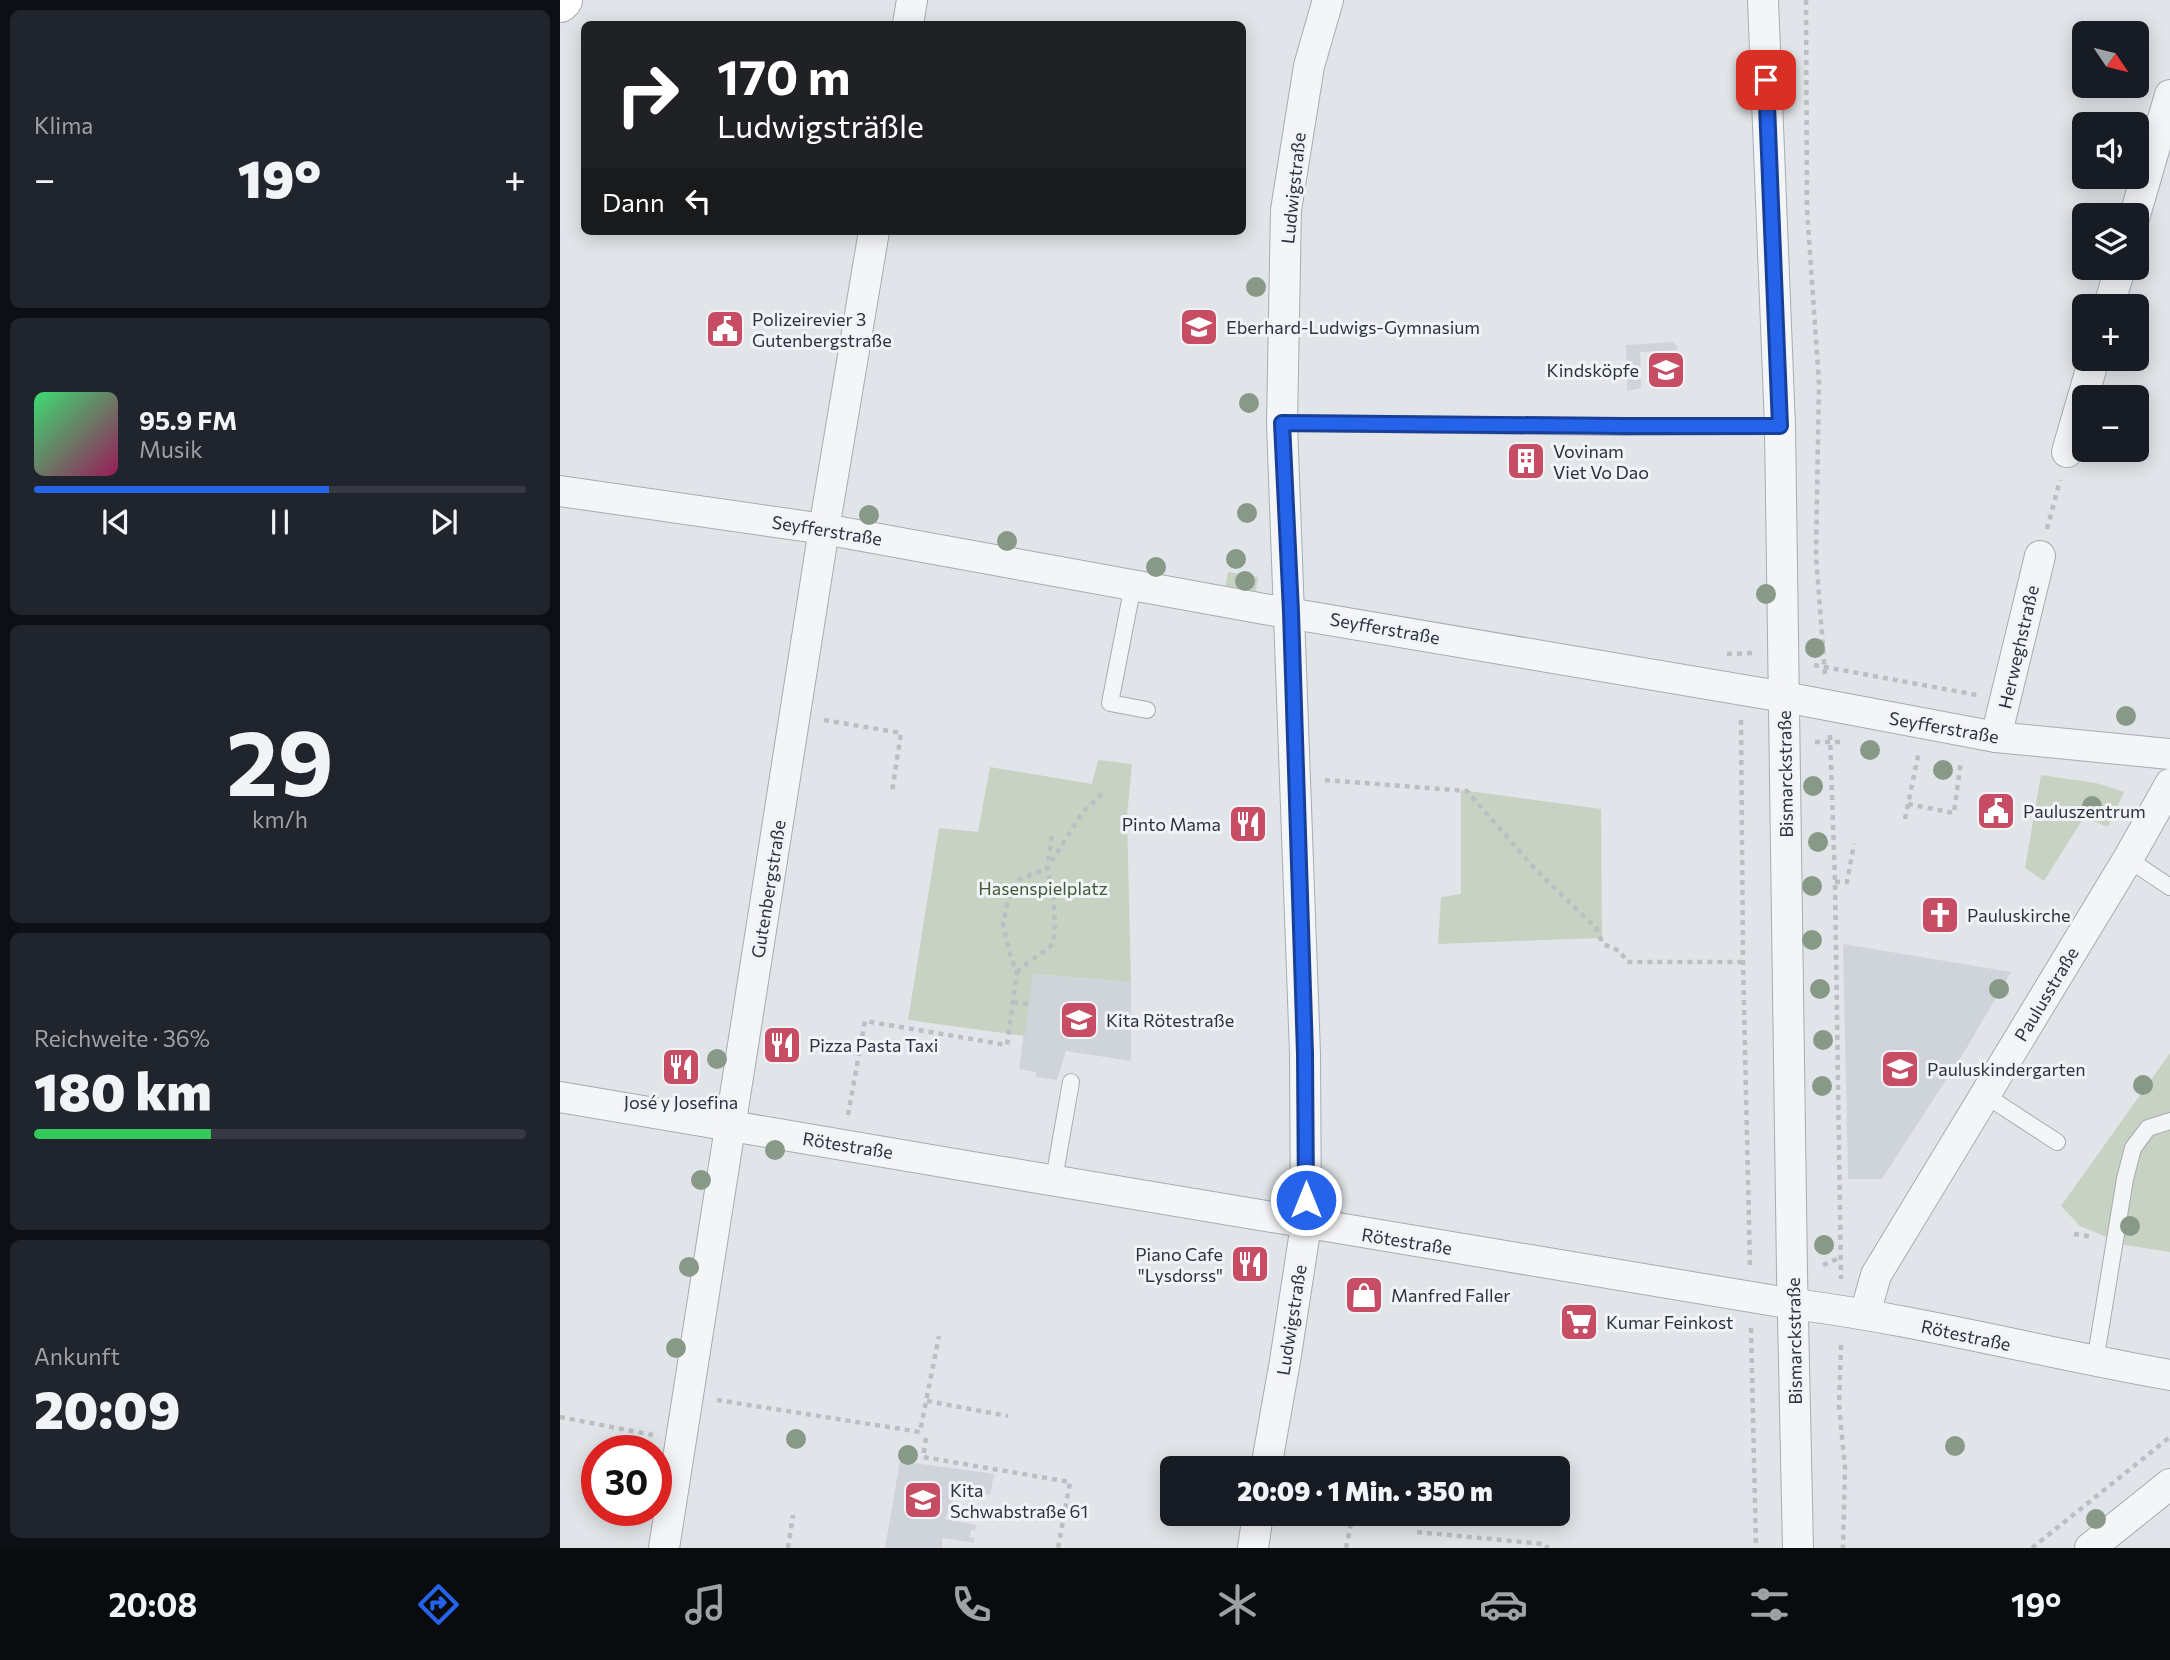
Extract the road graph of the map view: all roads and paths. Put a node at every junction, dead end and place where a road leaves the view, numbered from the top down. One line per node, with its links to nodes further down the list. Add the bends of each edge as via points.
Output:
1 (912, 0): 5 (street)
2 (1328, 0): 10 (street, Ludwigstraße, via 1309,66 1286,210)
3 (1763, 0): 11 (street, Bismarckstraße)
4 (1806, 0): 18 (path, via 1807,209 1819,383 1816,556)
5 (908, 21)
6 (2170, 95): 7 (street)
7 (2139, 203)
8 (873, 235): 14 (street, Gutenbergstraße)
9 (2091, 371): 12 (street)
10 (1282, 423): 11 (lane); 17 (street, Ludwigstraße)
11 (1780, 426): 21 (street, Bismarckstraße)
12 (2067, 452): 15 (path)
13 (560, 491): 14 (street, Seyfferstraße)
14 (824, 529): 16 (street, Seyfferstraße); 24 (street, Gutenbergstraße)
15 (2040, 556): 26 (street, Herweghstraße)
16 (1133, 585): 17 (street, Seyfferstraße); 23 (lane, via 1110,703)
17 (1291, 612): 19 (street, Seyfferstraße); 33 (street, Ludwigstraße)
18 (1825, 667): 20 (path); 22 (path)
19 (1741, 690): 21 (street, Seyfferstraße); 27 (path)
20 (1976, 695)
21 (1784, 697): 22 (street, Seyfferstraße); 30 (street, Bismarckstraße)
22 (1826, 705): 25 (street, Seyfferstraße); 28 (path)
23 (1147, 710)
24 (796, 715): 36 (path, via 901,733); 53 (street, Gutenbergstraße)
25 (1965, 731): 26 (street, Seyfferstraße); 37 (path, via 1954,813)
26 (1996, 737): 32 (street, Seyfferstraße)
27 (1741, 740): 30 (path); 45 (path)
28 (1830, 741): 29 (path); 30 (path); 43 (path)
29 (1855, 743)
30 (1785, 745): 62 (street, Bismarckstraße)
31 (1916, 746): 37 (path, via 1920,746)
32 (2170, 754)
33 (1295, 777): 45 (path, via 1467,791 1536,870 1596,929 1603,944 1620,951 1627,962); 57 (street, Ludwigstraße)
34 (2170, 784): 41 (street, Paulusstraße)
35 (1105, 791): 42 (path, via 1082,813)
36 (892, 792)
37 (1908, 804): 38 (path)
38 (1905, 819)
39 (1052, 835): 42 (path)
40 (1854, 844): 43 (path, via 1847,882)
41 (2128, 859): 44 (lane); 50 (street, Paulusstraße)
42 (1047, 869): 46 (path, via 1054,892 1053,944); 46 (path, via 1018,880 1008,900 1003,924)
43 (1835, 882): 60 (path)
44 (2170, 887)
45 (1743, 962): 61 (path)
46 (1017, 972): 47 (path)
47 (1013, 1002): 48 (path); 55 (path, via 1007,1045 865,1021)
48 (1029, 1004)
49 (1071, 1082): 56 (lane)
50 (1985, 1095): 54 (lane); 63 (street, Paulusstraße, via 1876,1275)
51 (560, 1097): 53 (street, Rötestraße)
52 (2170, 1121): 66 (lane, via 2148,1128 2133,1148)
53 (732, 1126): 55 (street, Rötestraße); 68 (street, Gutenbergstraße)
54 (2057, 1142)
55 (843, 1143): 56 (street, Rötestraße)
56 (1054, 1179): 57 (street, Rötestraße)
57 (1306, 1225): 61 (street, Rötestraße); 75 (street, Ludwigstraße)
58 (2074, 1234): 59 (path)
59 (2095, 1238)
60 (1841, 1282)
61 (1750, 1297): 62 (street, Rötestraße); 87 (path)
62 (1793, 1304): 63 (street, Rötestraße); 88 (street, Bismarckstraße)
63 (1865, 1314): 66 (street, Rötestraße)
64 (939, 1336): 69 (path)
65 (1841, 1345): 89 (path)
66 (2095, 1362): 67 (street, Rötestraße)
67 (2170, 1375)
68 (688, 1396): 69 (path, via 920,1432); 74 (street, Gutenbergstraße)
69 (926, 1401): 70 (path)
70 (1007, 1416)
71 (560, 1417): 74 (path)
72 (2170, 1437): 90 (path)
73 (926, 1438): 83 (path, via 923,1457 1070,1482)
74 (681, 1440): 81 (street, Gutenbergstraße)
75 (1268, 1456)
76 (2170, 1484): 91 (street)
77 (793, 1515): 82 (path)
78 (1256, 1526): 84 (street)
79 (1351, 1526): 85 (path)
80 (1418, 1532): 86 (path)
81 (664, 1548)
82 (788, 1548)
83 (1058, 1548)
84 (1253, 1548)
85 (1346, 1548)
86 (1548, 1548)
87 (1756, 1548)
88 (1798, 1548)
89 (1843, 1548)
90 (2032, 1548)
91 (2091, 1548)

